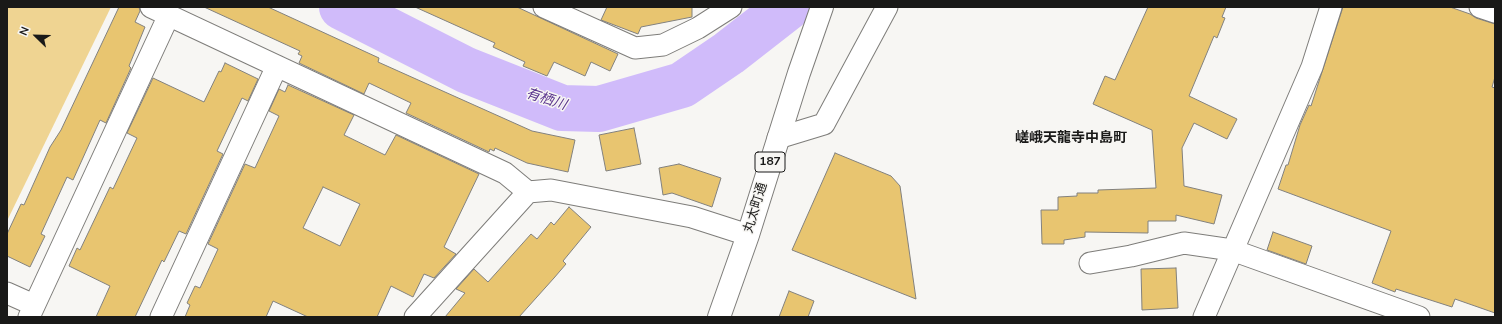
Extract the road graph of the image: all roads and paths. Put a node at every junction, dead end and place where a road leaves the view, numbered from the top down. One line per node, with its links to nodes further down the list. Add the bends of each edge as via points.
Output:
1 (544, 7): 2 (street, via 635,48 663,45 698,28)
2 (731, 7)
3 (822, 7): 10 (main road, 丸太町通 / 187)
4 (887, 7): 10 (street, via 824,124)
5 (1331, 7): 13 (street, via 1312,67)
6 (1480, 7): 8 (street)
7 (160, 11): 9 (street); 16 (street)
8 (1495, 12)
9 (277, 66): 11 (street, via 505,172); 17 (street)
10 (778, 138): 12 (main road, 丸太町通 / 187)
11 (528, 192): 12 (street, via 551,190 692,217); 18 (street)
12 (748, 235): 19 (main road, 丸太町通 / 187)
13 (1232, 250): 14 (street, via 1184,243); 20 (street); 21 (street)
14 (1090, 263)
15 (7, 293): 16 (street)
16 (31, 311)
17 (161, 317)
18 (415, 317)
19 (719, 317)
20 (1204, 317)
21 (1419, 317)

